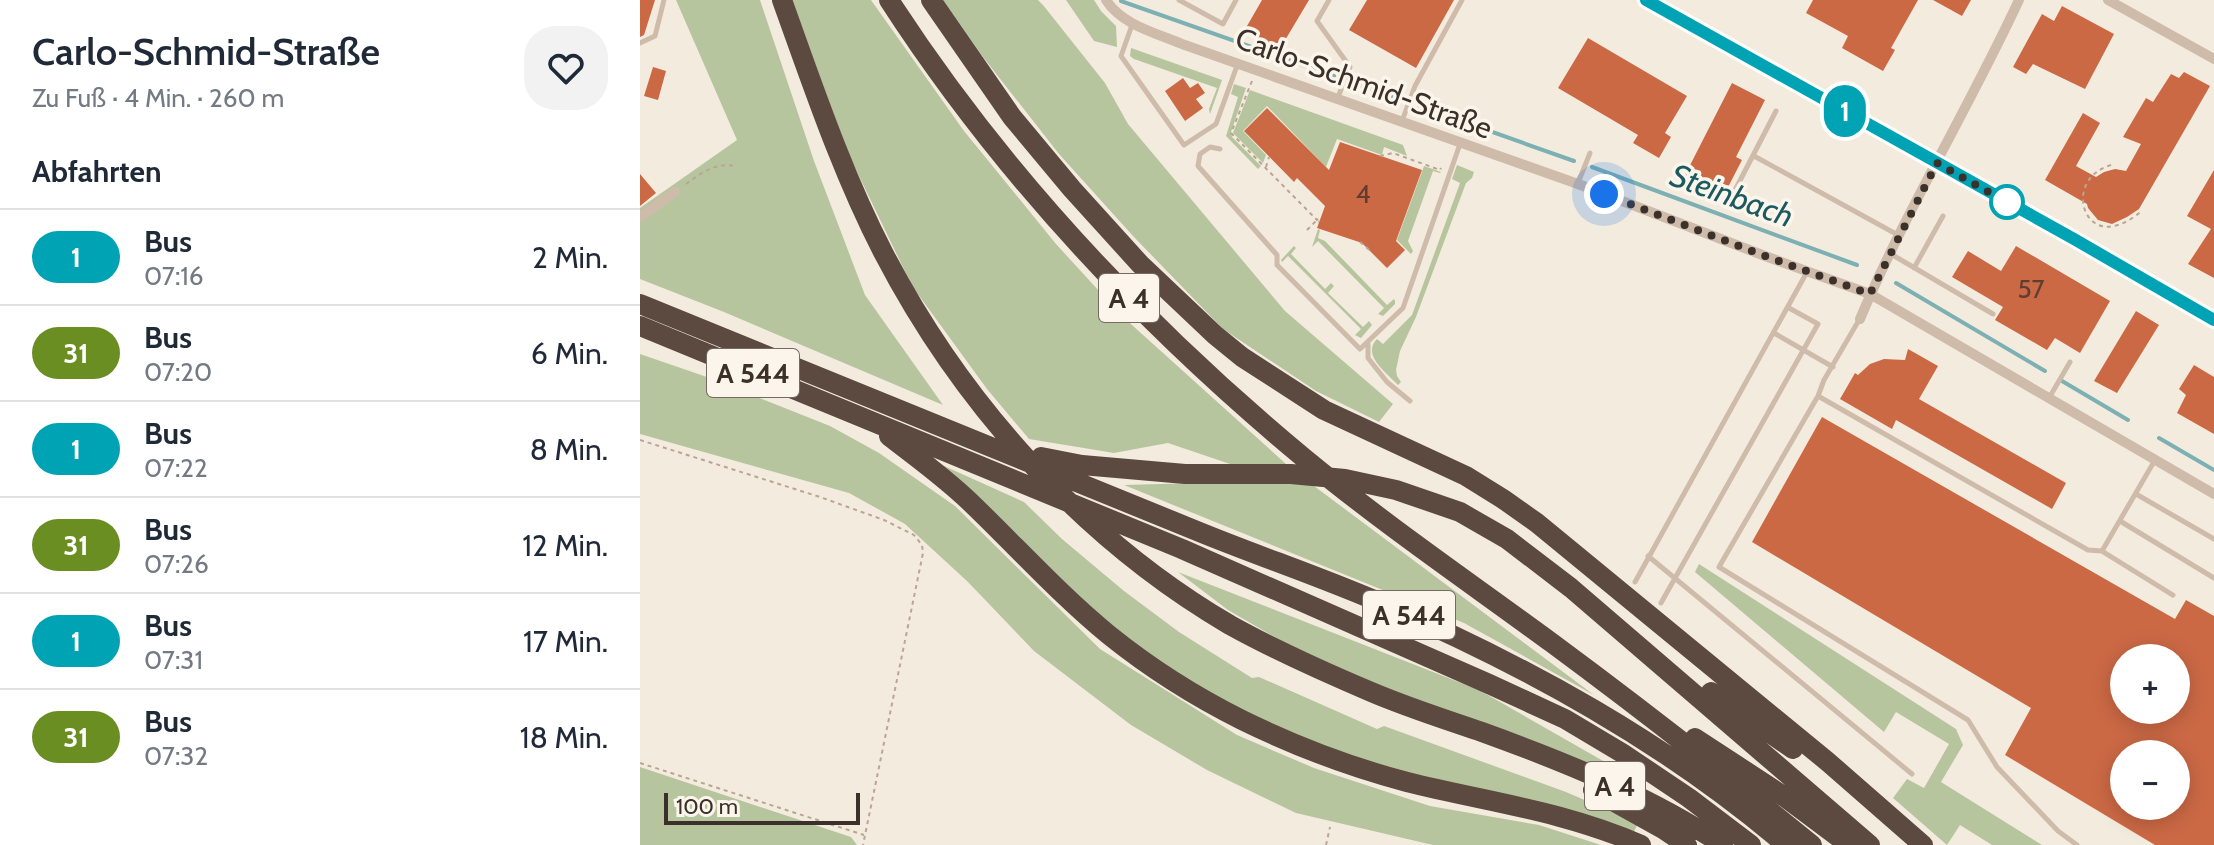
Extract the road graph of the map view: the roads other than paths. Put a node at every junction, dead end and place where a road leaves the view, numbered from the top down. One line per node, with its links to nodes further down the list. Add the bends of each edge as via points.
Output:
1 (664, 0): 14 (lane, via 655,36)
2 (782, 0): 65 (highway, A 4, via 818,101 896,276 934,339 1041,474 1102,531 1228,623 1372,692)
3 (889, 0): 64 (highway, A 4, via 974,120 1074,239 1162,331 1352,496)
4 (931, 0): 67 (highway, via 1012,117 1072,189 1215,335 1324,410 1437,461 1537,523)
5 (1106, 0): 13 (street, Carlo-Schmid-Straße)
6 (1179, 0): 7 (lane, via 1223,24)
7 (1236, 0)
8 (1329, 0): 17 (lane, via 1317,21 1350,67)
9 (1462, 0): 19 (lane, via 1415,86)
10 (1646, 0): 24 (street)
11 (2019, 0): 24 (street)
12 (2108, 0): 15 (street)
13 (1132, 24): 16 (street, Carlo-Schmid-Straße); 16 (lane, via 1121,56 1184,145 1216,124)
14 (640, 43)
15 (2214, 59)
16 (1238, 63): 17 (street, Carlo-Schmid-Straße)
17 (1338, 98): 19 (street, Carlo-Schmid-Straße)
18 (1776, 111): 23 (lane)
19 (1402, 122): 20 (street, Carlo-Schmid-Straße)
20 (1460, 144): 25 (street, Carlo-Schmid-Straße); 42 (lane, via 1403,308)
21 (1220, 149): 42 (lane, via 1210,147 1200,154 1198,166 1206,177 1277,255 1277,265 1360,349)
22 (1590, 153): 25 (lane)
23 (1754, 156): 27 (lane); 30 (lane)
24 (1937, 163): 30 (street); 39 (street)
25 (1578, 184): 33 (street, Carlo-Schmid-Straße)
26 (675, 192): 29 (street)
27 (1731, 198)
28 (1943, 216): 32 (lane)
29 (640, 217)
30 (1899, 235): 31 (street)
31 (1890, 254): 32 (lane); 34 (street)
32 (1914, 268): 37 (lane)
33 (1808, 271): 34 (street, Carlo-Schmid-Straße); 36 (lane)
34 (1870, 294): 38 (street); 47 (street, Carlo-Schmid-Straße)
35 (640, 304): 50 (highway, A 544)
36 (1789, 308): 41 (lane); 43 (lane, via 1818,324)
37 (1993, 314)
38 (1860, 319): 45 (lane)
39 (2214, 320)
40 (640, 326): 49 (highway, A 544)
41 (1774, 333): 43 (lane); 57 (lane)
42 (1368, 343): 48 (lane, via 1368,358)
43 (1804, 350): 45 (lane); 59 (lane)
44 (2070, 362): 47 (lane)
45 (1833, 367): 46 (lane)
46 (1818, 396): 56 (lane, via 2088,550); 77 (lane, via 1719,567 1968,720 1997,767)
47 (2049, 398): 51 (street, Carlo-Schmid-Straße)
48 (1410, 401)
49 (866, 419): 68 (highway, via 952,485 1110,636 1199,697 1355,767 1568,818); 71 (highway, A 544, via 1182,549 1565,719 1634,760)
50 (998, 449): 63 (highway, via 1082,465 1185,474 1291,474 1396,490 1460,512 1498,533); 72 (highway, A 544, via 1379,602 1491,653 1642,738)
51 (2155, 460): 52 (lane); 53 (street, Carlo-Schmid-Straße)
52 (2136, 494): 54 (lane); 55 (lane)
53 (2214, 494)
54 (2120, 521): 56 (lane); 58 (lane)
55 (2214, 539)
56 (2102, 551): 61 (lane)
57 (1648, 556): 59 (lane); 60 (lane)
58 (2214, 578)
59 (1676, 579): 62 (lane); 66 (lane)
60 (1635, 582)
61 (2173, 595)
62 (1661, 603)
63 (1619, 630): 67 (highway); 75 (highway)
64 (1625, 699): 73 (highway, A 4); 74 (highway, via 1700,741)
65 (1502, 740): 69 (highway); 70 (highway, A 4, via 1640,797)
66 (1912, 774)
67 (1879, 808): 76 (highway)
68 (1641, 845)
69 (1687, 845)
70 (1723, 845)
71 (1751, 845)
72 (1786, 845)
73 (1812, 845)
74 (1849, 845)
75 (1870, 845)
76 (1923, 845)
77 (2077, 845)

